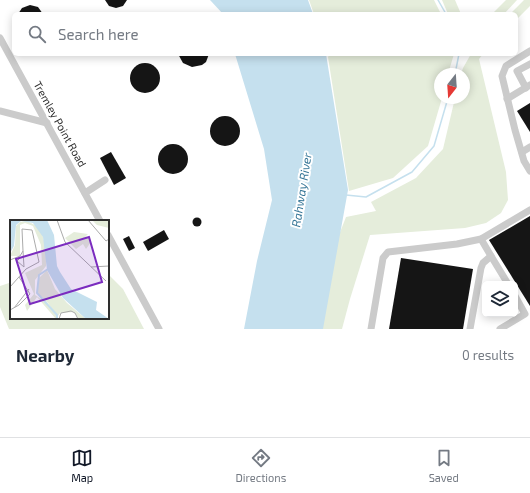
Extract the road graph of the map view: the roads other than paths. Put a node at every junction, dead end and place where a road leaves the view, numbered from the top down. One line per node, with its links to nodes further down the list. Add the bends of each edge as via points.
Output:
1 (0, 38): 7 (street, Tremley Point Road)
2 (530, 51): 5 (street, via 506,66 502,76)
3 (530, 64): 4 (street, via 517,71)
4 (528, 86): 5 (street)
5 (508, 99): 9 (street)
6 (0, 111): 7 (street)
7 (47, 124): 12 (street, Tremley Point Road)
8 (530, 147): 9 (street)
9 (522, 152): 10 (street)
10 (530, 171)
11 (105, 180): 12 (street)
12 (85, 193): 14 (street, Tremley Point Road)
13 (530, 210): 16 (street)
14 (99, 220)
15 (109, 237): 20 (street)
16 (481, 239): 17 (street); 21 (street, via 388,252 383,258)
17 (491, 256): 18 (street); 22 (street, via 481,268)
18 (506, 281)
19 (518, 301): 23 (street, via 525,314)
20 (159, 329)
21 (371, 329)
22 (470, 329)
23 (500, 329)

